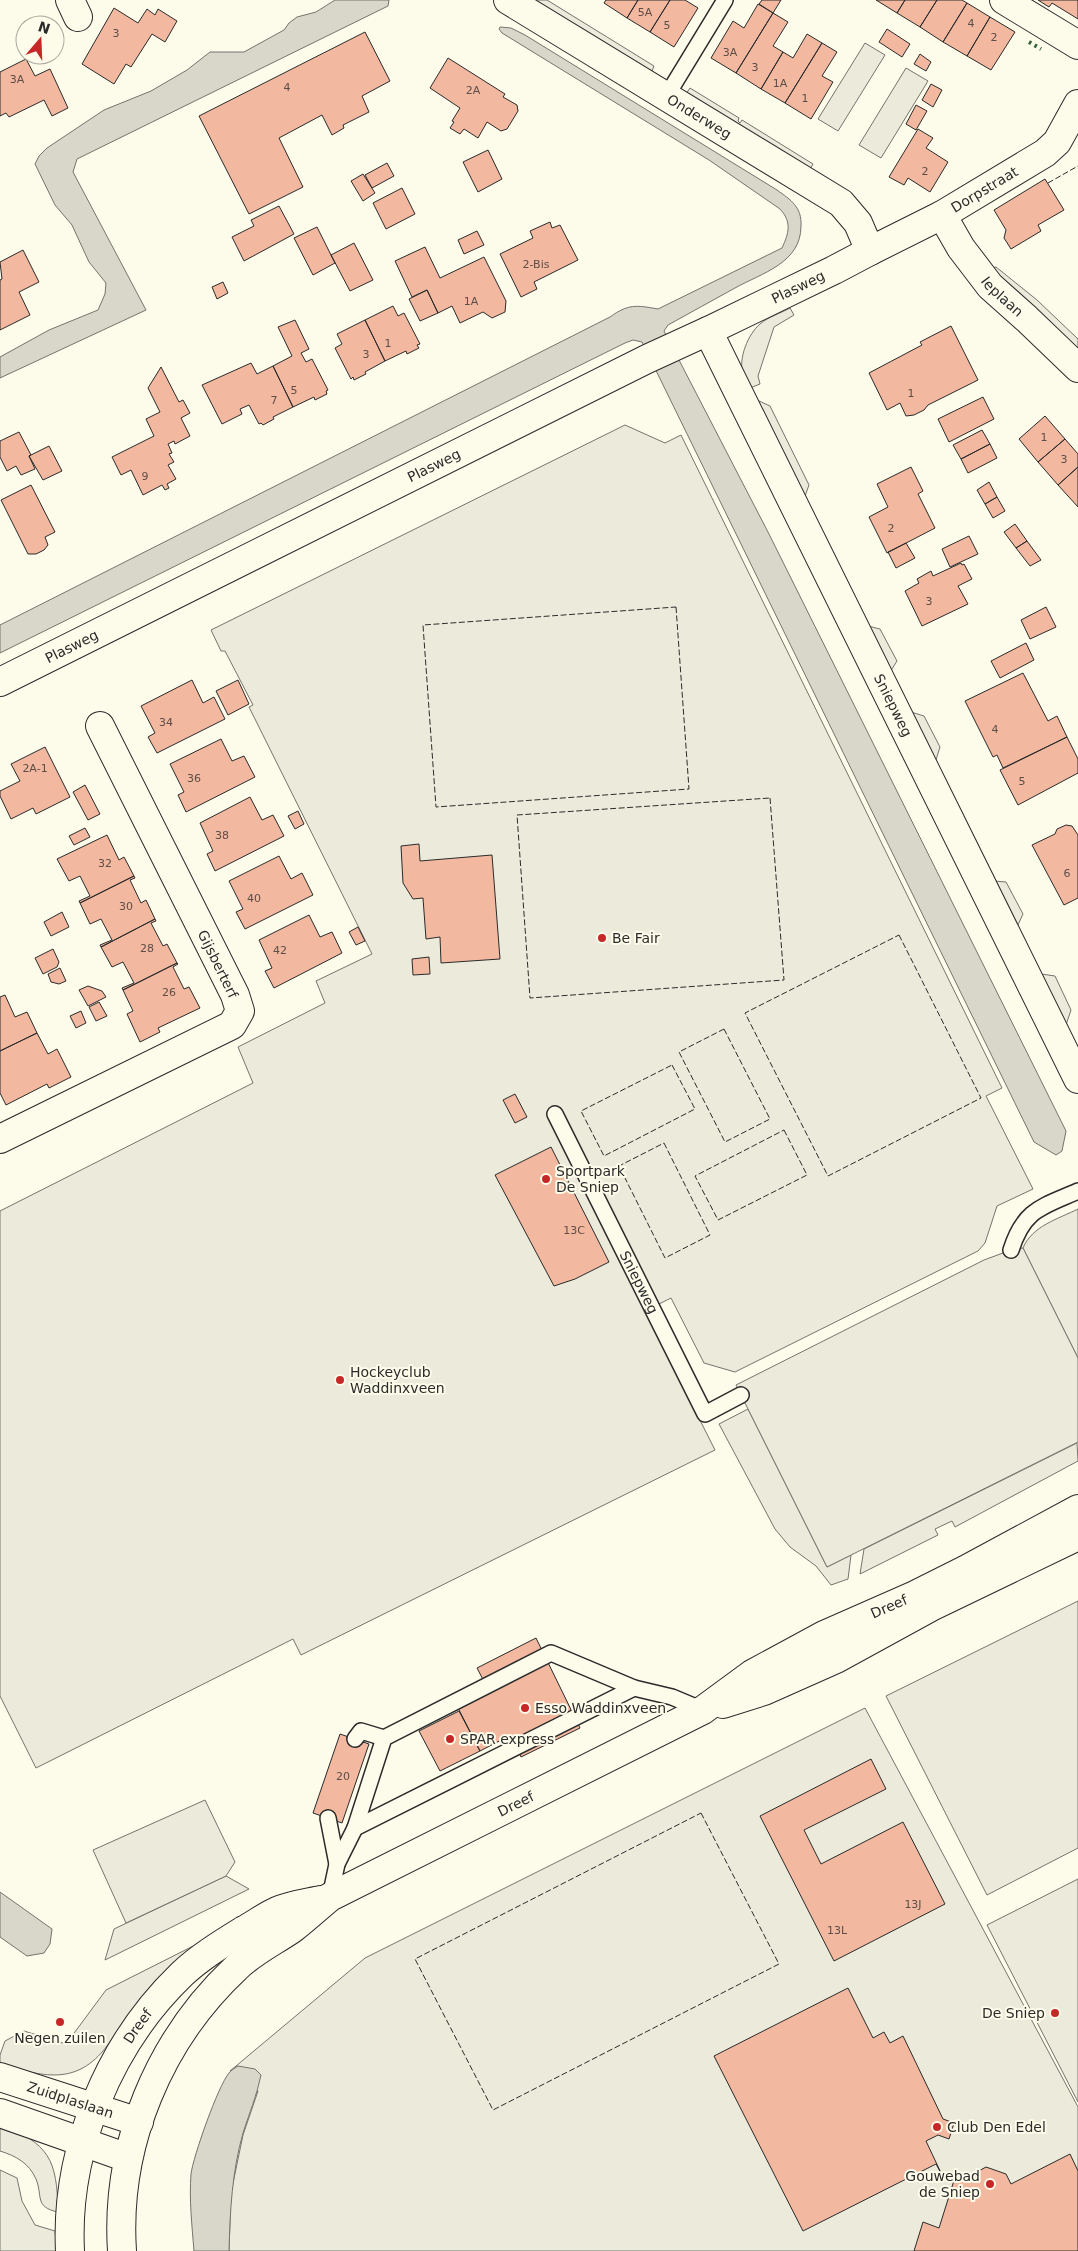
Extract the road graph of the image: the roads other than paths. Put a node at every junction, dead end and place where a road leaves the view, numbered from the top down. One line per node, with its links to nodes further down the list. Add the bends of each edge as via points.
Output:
1 (508, 0): 5 (street, Onderweg)
2 (725, 0): 5 (lane)
3 (1004, 0): 4 (street)
4 (1078, 46)
5 (666, 97): 8 (street, Onderweg, via 841,203 858,223)
6 (1078, 104): 7 (street, Dorpstraat, via 1057,142 1044,153)
7 (942, 214): 8 (street, Dorpstraat); 10 (street, Ieplaan, via 960,248 990,286)
8 (870, 251): 9 (street, Plasweg)
9 (708, 331): 11 (street, Plasweg, via 647,358); 13 (street, Sniepweg)
10 (1078, 368)
11 (0, 682)
12 (100, 726): 15 (street, Gijsberterf, via 235,995 240,1011 232,1025)
13 (1078, 1079)
14 (555, 1114): 18 (lane, Sniepweg, via 705,1414)
15 (0, 1139)
16 (1078, 1191): 17 (lane, via 1034,1211 1017,1230)
17 (1011, 1250)
18 (742, 1395)
19 (1078, 1509): 22 (street, Dreef, via 966,1570 824,1635 752,1674)
20 (1078, 1536): 22 (street, Dreef, via 930,1607 836,1660 764,1691)
21 (634, 1688): 22 (lane, via 672,1697); 23 (lane, via 551,1653); 26 (lane)
22 (703, 1710): 28 (street, Dreef)
23 (384, 1738): 24 (lane, via 361,1731); 26 (lane)
24 (355, 1739)
25 (328, 1818): 27 (lane)
26 (355, 1828): 27 (lane)
27 (337, 1864): 28 (lane)
28 (330, 1898): 30 (street, Dreef, via 277,1911 225,1942 184,1972 135,2028); 32 (street, Dreef, via 237,1966 212,1991 171,2046 150,2088)
29 (0, 2077): 30 (street, Zuidplaslaan)
30 (94, 2108): 32 (street, Zuidplaslaan); 33 (street, Dreef)
31 (0, 2113): 33 (street)
32 (139, 2122): 34 (street, Dreef)
33 (84, 2142): 34 (street); 35 (street, Dreef, via 71,2192)
34 (128, 2158): 36 (street, Dreef, via 123,2194)
35 (70, 2251)
36 (122, 2251)

